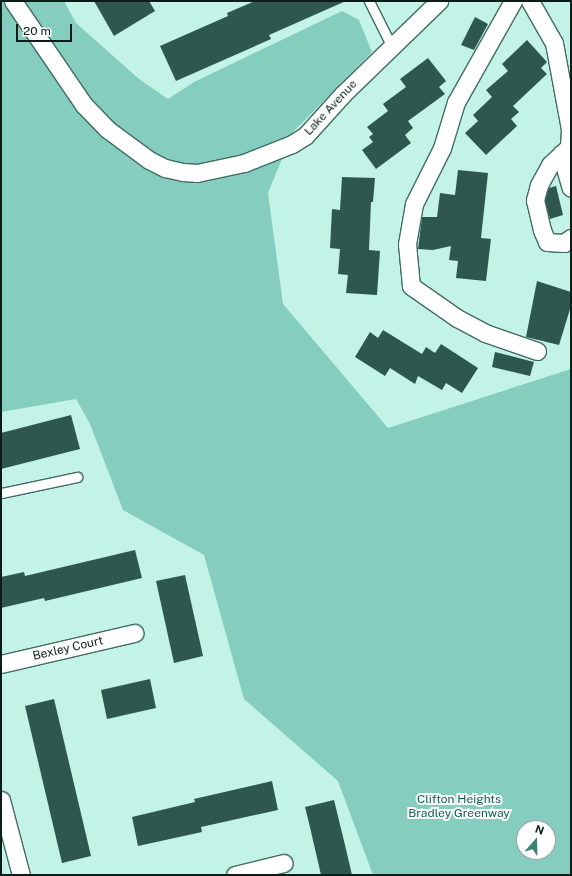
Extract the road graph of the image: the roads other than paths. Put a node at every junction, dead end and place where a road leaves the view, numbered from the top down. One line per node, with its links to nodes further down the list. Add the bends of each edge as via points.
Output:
1 (13, 1): 6 (street, Lake Avenue, via 84,105 107,129 149,160 165,168 183,172 210,172 244,163 292,144 305,136 343,94)
2 (369, 1): 6 (lane)
3 (439, 1): 6 (street, Lake Avenue)
4 (513, 1): 10 (street, via 456,102 442,148 414,204 407,244 411,286 457,318 485,333)
5 (530, 1): 7 (street, via 554,43 570,129 569,147)
6 (392, 47)
7 (561, 154): 8 (street); 9 (street, via 550,165 539,185 535,200 547,242 564,243)
8 (571, 188)
9 (571, 238)
10 (537, 351)
11 (77, 477): 12 (lane)
12 (1, 493)
13 (134, 633): 14 (street, Bexley Court)
14 (1, 664)
15 (1, 800): 17 (street)
16 (284, 863): 18 (street)
17 (21, 875)
18 (235, 875)

